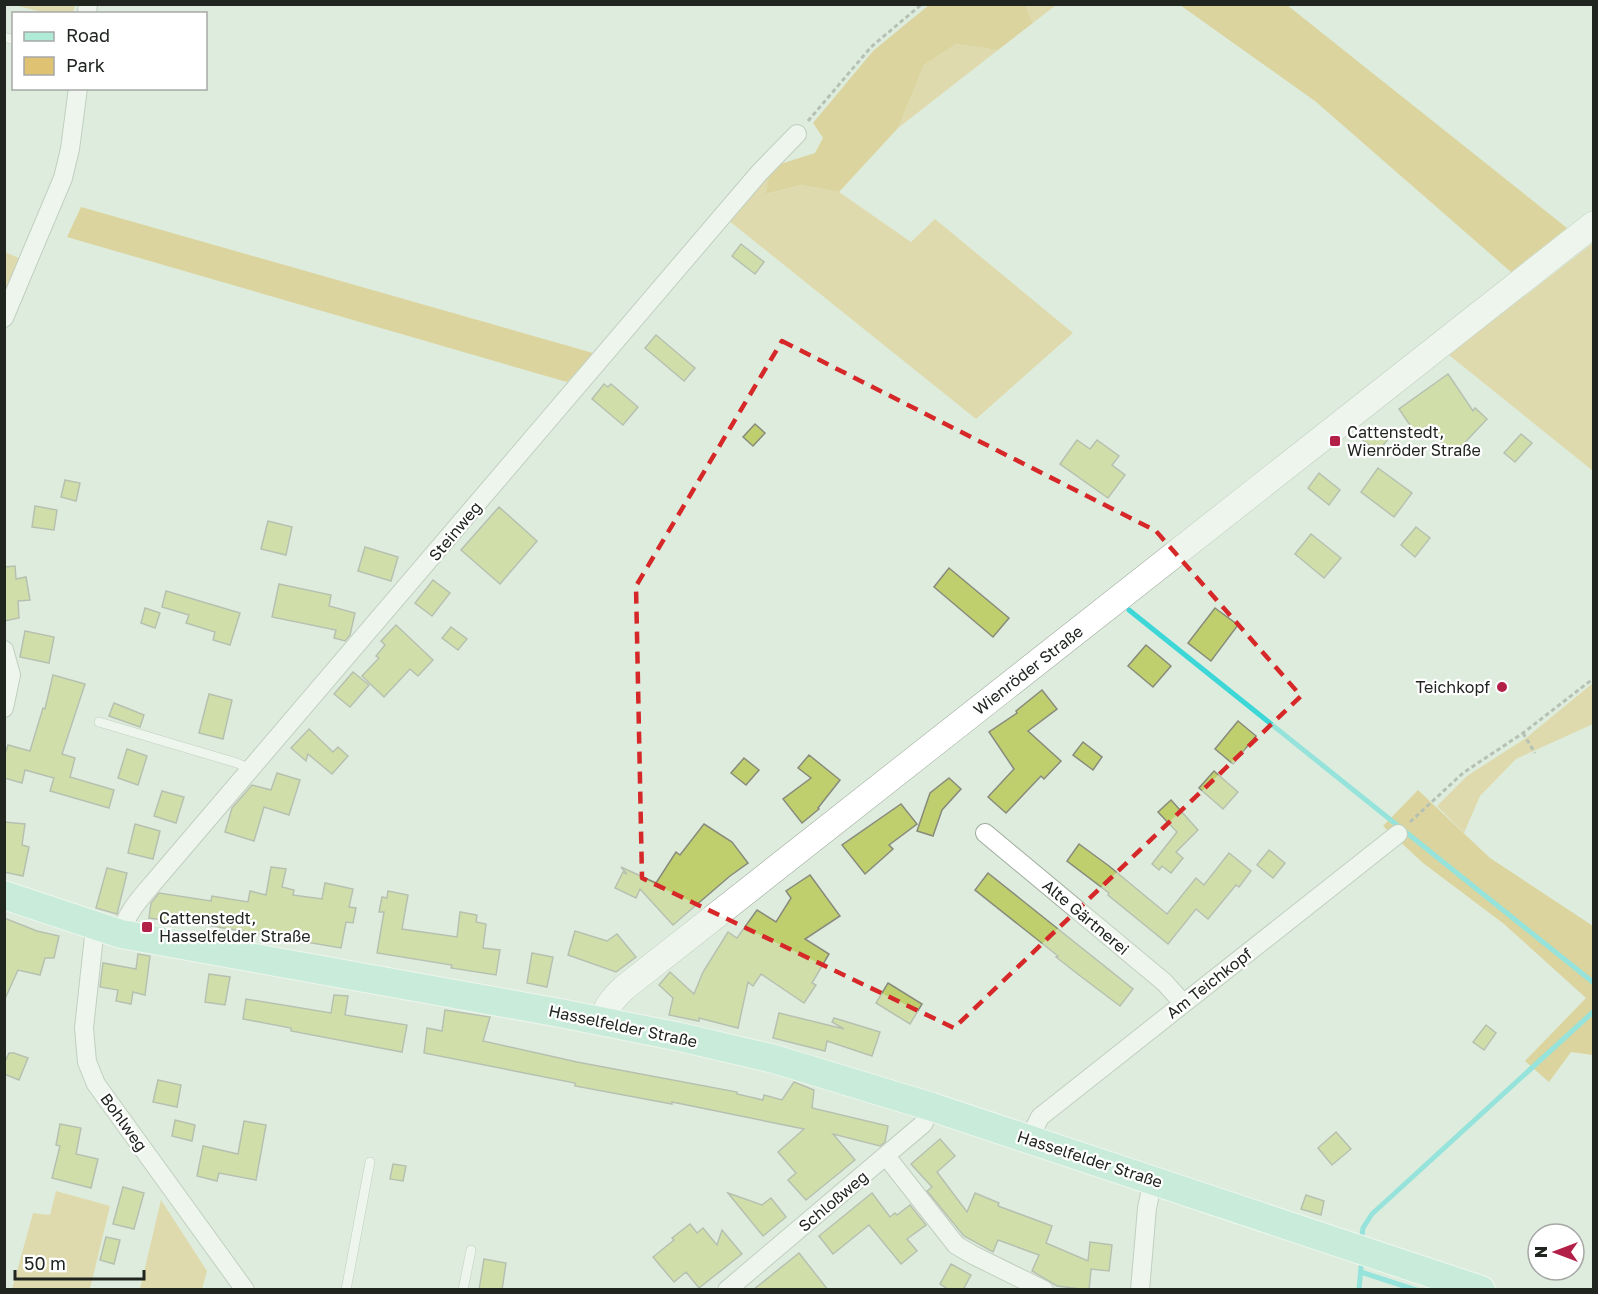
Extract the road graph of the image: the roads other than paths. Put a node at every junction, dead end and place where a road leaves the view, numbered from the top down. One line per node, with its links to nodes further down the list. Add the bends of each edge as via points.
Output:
1 (78, 90): 4 (street, via 63,178)
2 (797, 134): 8 (street, Steinweg, via 751,182)
3 (1593, 224): 14 (main road, Wienröder Straße, via 624,988 612,1000)
4 (4, 318)
5 (4, 650): 6 (street, via 11,675)
6 (4, 708)
7 (99, 722): 8 (lane)
8 (250, 769): 12 (street, Steinweg, via 126,918)
9 (1403, 829): 13 (street, Am Teichkopf)
10 (985, 833): 13 (street, Alte Gärtnerei, via 1164,982)
11 (4, 895): 12 (main road, Hasselfelder Straße)
12 (108, 931): 14 (main road, Hasselfelder Straße); 21 (street, Bohlweg, via 84,1028 87,1062 103,1093)
13 (1183, 1003): 16 (street, Am Teichkopf, via 1040,1117)
14 (602, 1021): 15 (main road, Hasselfelder Straße, via 774,1059)
15 (932, 1107): 16 (main road, Hasselfelder Straße); 17 (street, Schloßweg, via 924,1124)
16 (1029, 1139): 19 (main road, Hasselfelder Straße)
17 (886, 1156): 24 (street, Schloßweg); 25 (street, via 956,1245)
18 (370, 1162): 22 (lane)
19 (1153, 1180): 26 (street); 27 (main road, Hasselfelder Straße)
20 (471, 1250): 23 (lane)
21 (245, 1290)
22 (346, 1290)
23 (463, 1290)
24 (727, 1290)
25 (1044, 1290)
26 (1140, 1290)
27 (1481, 1290)

